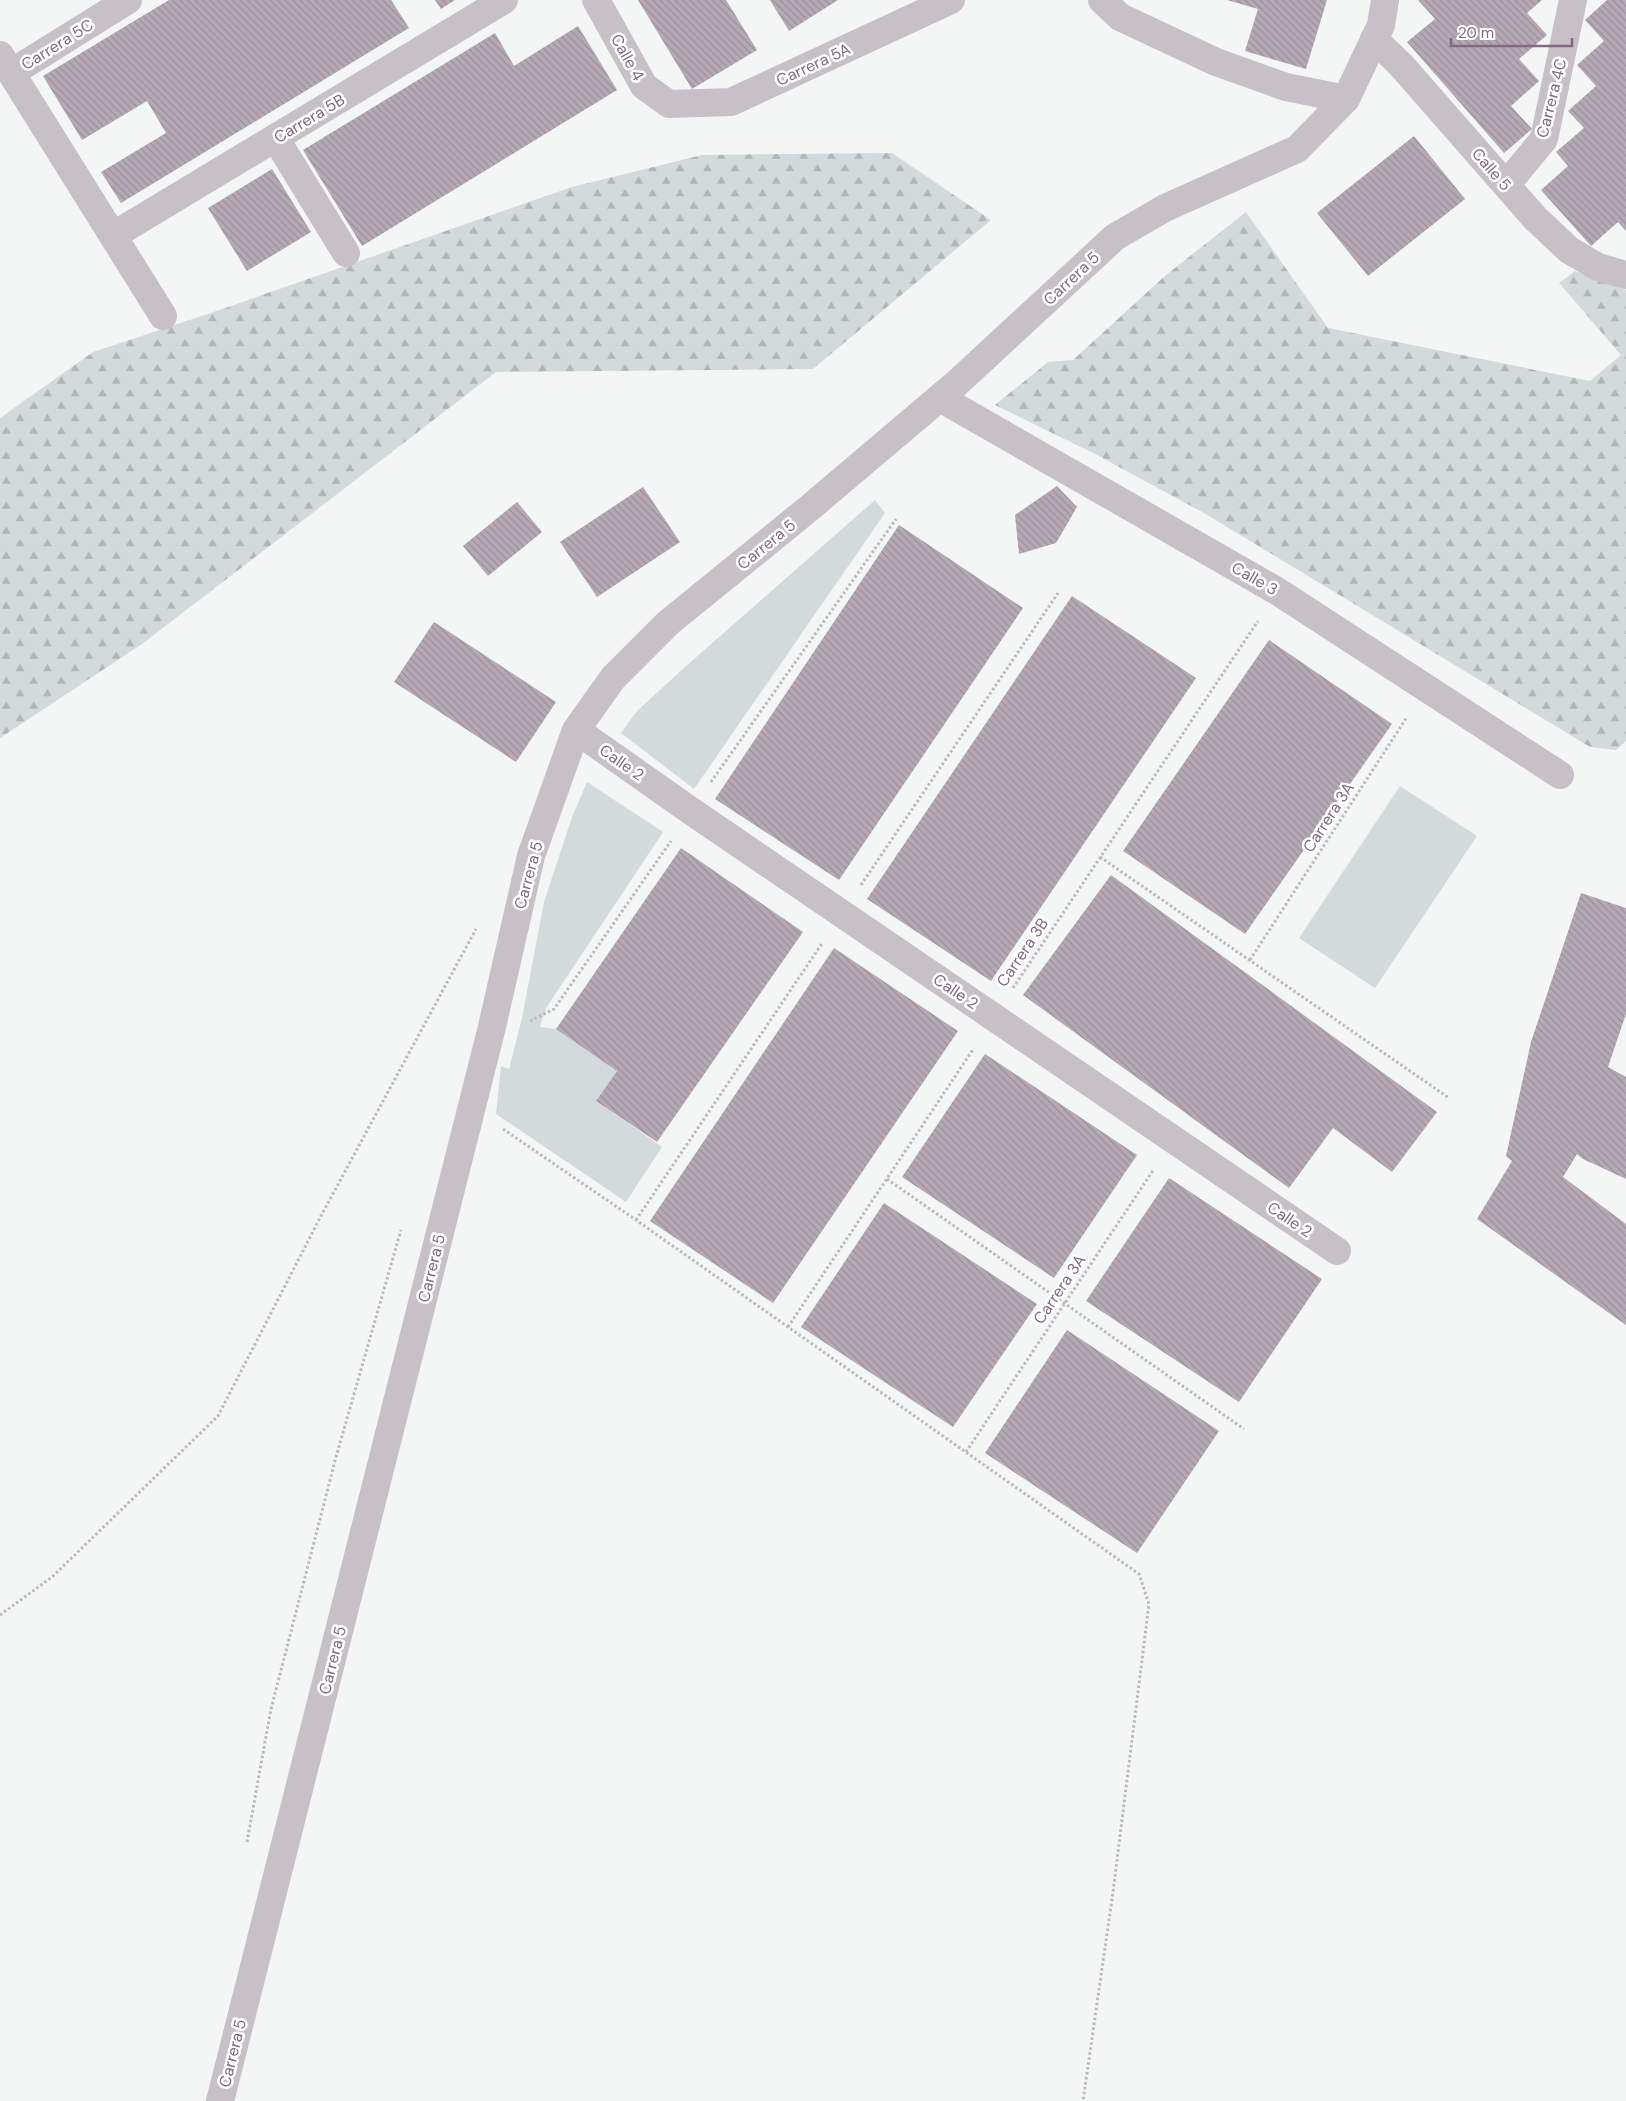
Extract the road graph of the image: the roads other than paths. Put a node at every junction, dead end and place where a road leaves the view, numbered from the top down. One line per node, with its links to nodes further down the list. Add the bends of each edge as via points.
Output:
1 (128, 0): 9 (street, Carrera 5C)
2 (504, 0): 12 (street, Carrera 5B)
3 (596, 0): 11 (street, Calle 4, via 644,86)
4 (951, 0): 11 (street, Carrera 5A, via 731,102)
5 (1102, 0): 10 (street, via 1120,17 1216,62 1286,87)
6 (1385, 0): 8 (street, Carrera 5, via 1381,25)
7 (1573, 0): 13 (street, Carrera 4C, via 1544,139)
8 (1374, 39): 10 (street, Carrera 5); 13 (street, Calle 5, via 1401,65)
9 (5, 64): 14 (street)
10 (1346, 100): 18 (street, Carrera 5, via 1297,149 1165,208 1115,237)
11 (670, 104)
12 (276, 139): 14 (street, Carrera 5B); 15 (street)
13 (1506, 185): 16 (street, Calle 5, via 1569,250 1598,267)
14 (114, 235): 17 (street)
15 (346, 253)
16 (1626, 275)
17 (163, 316)
18 (948, 390): 19 (street, Carrera 5, via 668,623 613,678); 20 (street, Calle 3, via 1277,591)
19 (576, 730): 21 (street, Calle 2); 22 (street, Carrera 5, via 531,856 471,1108)
20 (1560, 775)
21 (1337, 1251)
22 (220, 2101)

